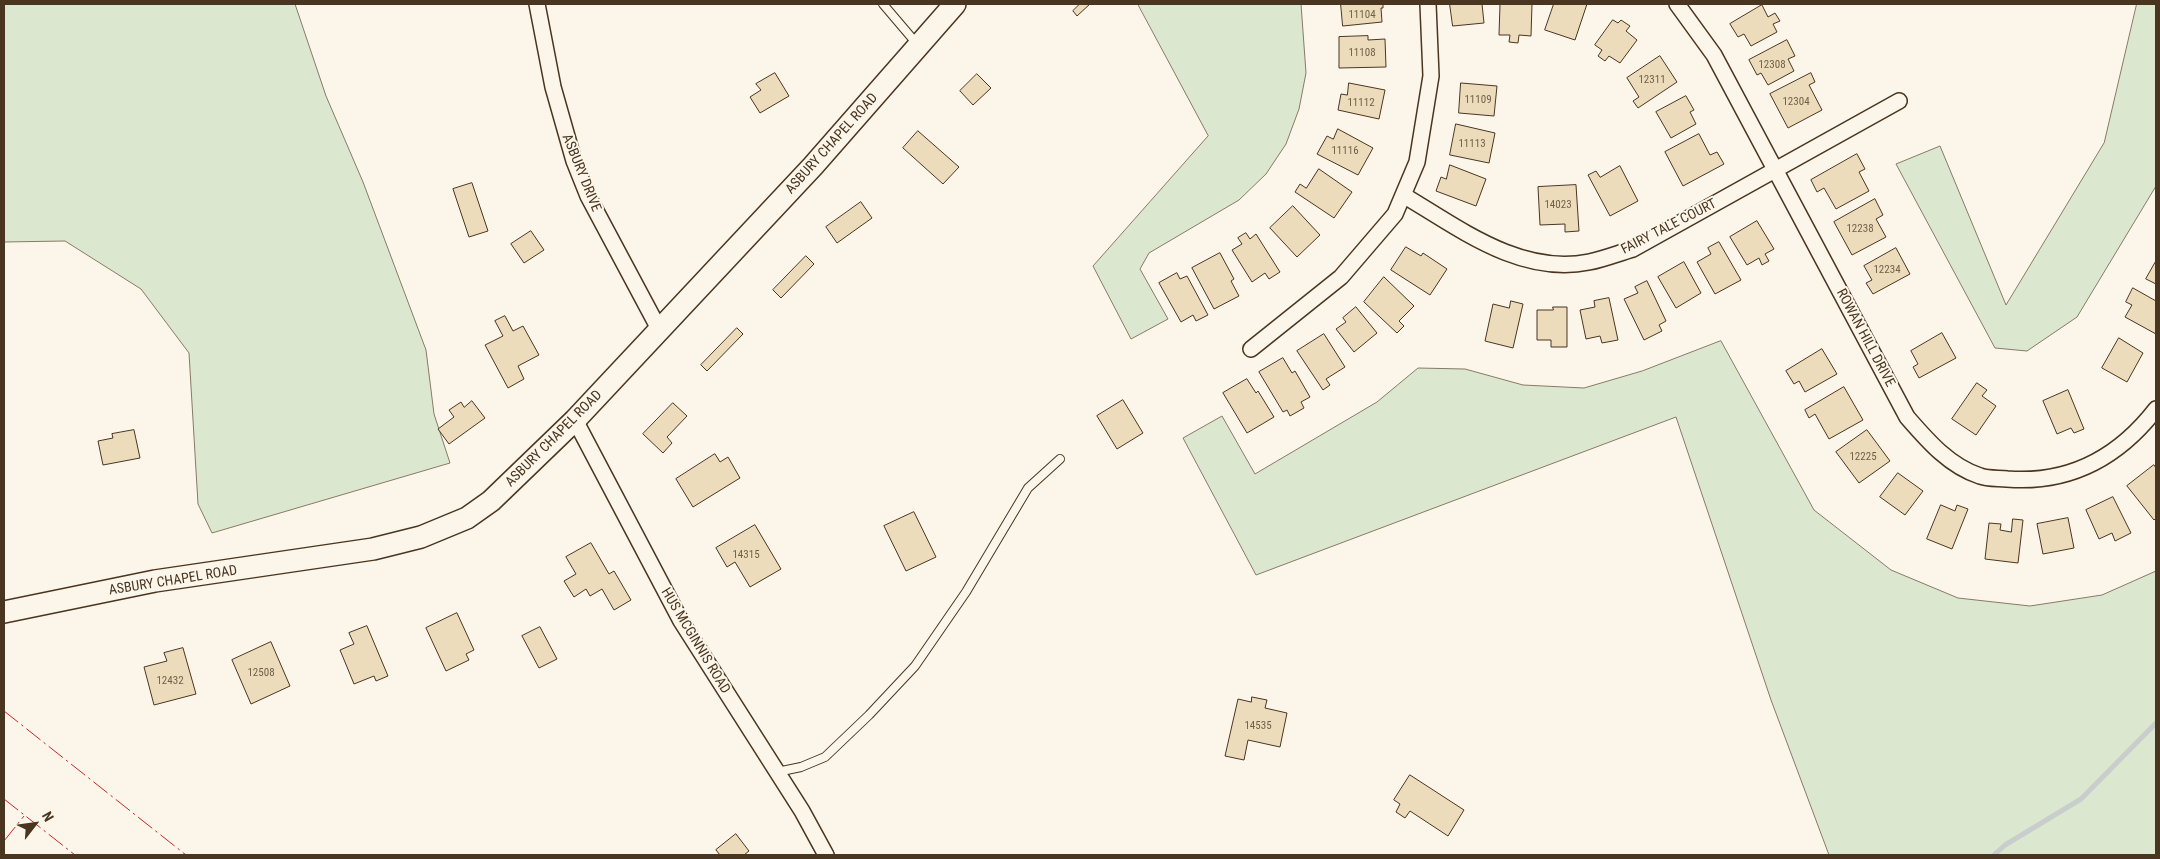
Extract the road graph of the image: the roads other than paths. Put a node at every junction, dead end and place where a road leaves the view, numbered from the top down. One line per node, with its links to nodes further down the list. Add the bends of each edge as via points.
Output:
1 (537, 4): 10 (street, ASBURY DRIVE, via 553,87 574,161 588,196)
2 (883, 4): 6 (lane)
3 (955, 4): 6 (main road, ASBURY CHAPEL ROAD)
4 (1428, 4): 9 (street, via 1431,76 1417,162)
5 (1677, 4): 8 (street, ROWAN HILL DRIVE, via 1714,55)
6 (919, 46): 10 (main road, ASBURY CHAPEL ROAD, via 813,166)
7 (1898, 101): 8 (street, FAIRY TALE COURT)
8 (1774, 170): 9 (street, FAIRY TALE COURT, via 1633,249 1588,263 1541,264 1494,249); 12 (street, ROWAN HILL DRIVE, via 1907,416 1933,447 1954,462 1981,477 2048,478 2089,465 2124,445)
9 (1403, 195): 11 (street, via 1395,214 1341,277)
10 (659, 329): 13 (main road, ASBURY CHAPEL ROAD)
11 (1252, 349)
12 (2156, 409)
13 (575, 420): 15 (main road, ASBURY CHAPEL ROAD, via 491,501 451,526 421,537 373,549 155,581); 16 (street, HUS MCGINNIS ROAD, via 681,621)
14 (1060, 459): 16 (lane, via 1028,488 966,592 915,666 825,757)
15 (4, 612)
16 (777, 772): 17 (street, HUS MCGINNIS ROAD)
17 (826, 855)

